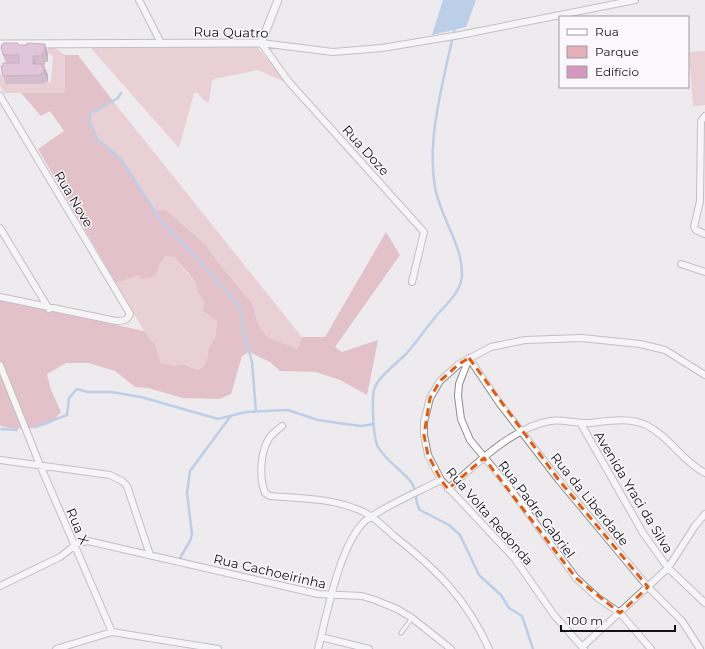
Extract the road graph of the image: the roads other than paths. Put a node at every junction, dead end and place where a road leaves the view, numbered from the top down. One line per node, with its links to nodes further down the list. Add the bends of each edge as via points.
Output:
1 (139, 0): 4 (street)
2 (278, 0): 5 (street)
3 (635, 0): 5 (street, Rua Quatro, via 435,40 382,48 333,52)
4 (161, 43): 5 (street, Rua Quatro); 6 (street, Rua Quatro)
5 (261, 43): 14 (street, Rua Doze, via 289,82 424,232)
6 (0, 44)
7 (0, 96): 16 (street, Rua Nove, via 130,314 123,321 116,321)
8 (705, 116): 9 (street, via 701,121)
9 (702, 201): 11 (street, via 694,227)
10 (0, 228): 16 (street)
11 (703, 233)
12 (681, 264): 13 (street)
13 (705, 272)
14 (412, 282)
15 (0, 297): 16 (street)
16 (49, 309)
17 (469, 358): 19 (street, Rua Volta Redonda, via 491,347 519,340 582,338 654,347 676,355); 22 (street, Rua da Liberdade); 23 (street, Rua Padre Gabriel, via 459,384 458,407 468,435); 27 (street, Rua Volta Redonda, via 440,381 427,408 424,422 426,446)
18 (0, 365): 25 (street, Rua X)
19 (705, 375)
20 (581, 424): 22 (street, via 552,420); 26 (street, via 625,420 640,422 661,435 688,461); 33 (street, Avenida Yraci da Silva, via 643,533)
21 (282, 426): 30 (street, via 270,437 265,446 262,466 265,493 270,496 327,500 355,508)
22 (522, 432): 23 (street); 35 (street, Rua da Liberdade)
23 (484, 458): 28 (street); 38 (street, Rua Padre Gabriel, via 509,487 576,578)
24 (0, 460): 25 (street)
25 (40, 465): 31 (street, Rua X); 32 (street, via 110,475 122,481 127,486)
26 (705, 473)
27 (440, 480): 28 (street, Rua Volta Redonda); 30 (street)
28 (448, 489): 43 (street, Rua Volta Redonda, via 515,560 554,615)
29 (705, 514): 33 (street)
30 (371, 517): 36 (street, via 354,535); 49 (street, via 441,576 474,619)
31 (74, 546): 32 (street, Rua Cachoeirinha, via 88,541); 34 (street, via 60,557); 40 (street, Rua X)
32 (150, 555): 36 (street, Rua Cachoeirinha)
33 (668, 568): 35 (street); 37 (street, Avenida Yraci da Silva)
34 (0, 586)
35 (648, 587): 38 (street); 51 (street, Rua da Liberdade, via 682,621)
36 (330, 595): 39 (street, Rua Cachoeirinha, via 362,596 397,609); 42 (street)
37 (705, 603)
38 (620, 613): 43 (street); 50 (street, Rua Padre Gabriel)
39 (412, 618): 41 (lane); 48 (street, Rua Cachoeirinha)
40 (112, 632): 44 (street); 45 (street)
41 (401, 633)
42 (321, 637): 46 (street); 47 (street)
43 (583, 648)
44 (56, 649)
45 (218, 649)
46 (318, 649)
47 (369, 649)
48 (450, 649)
49 (489, 649)
50 (651, 649)
51 (700, 649)

